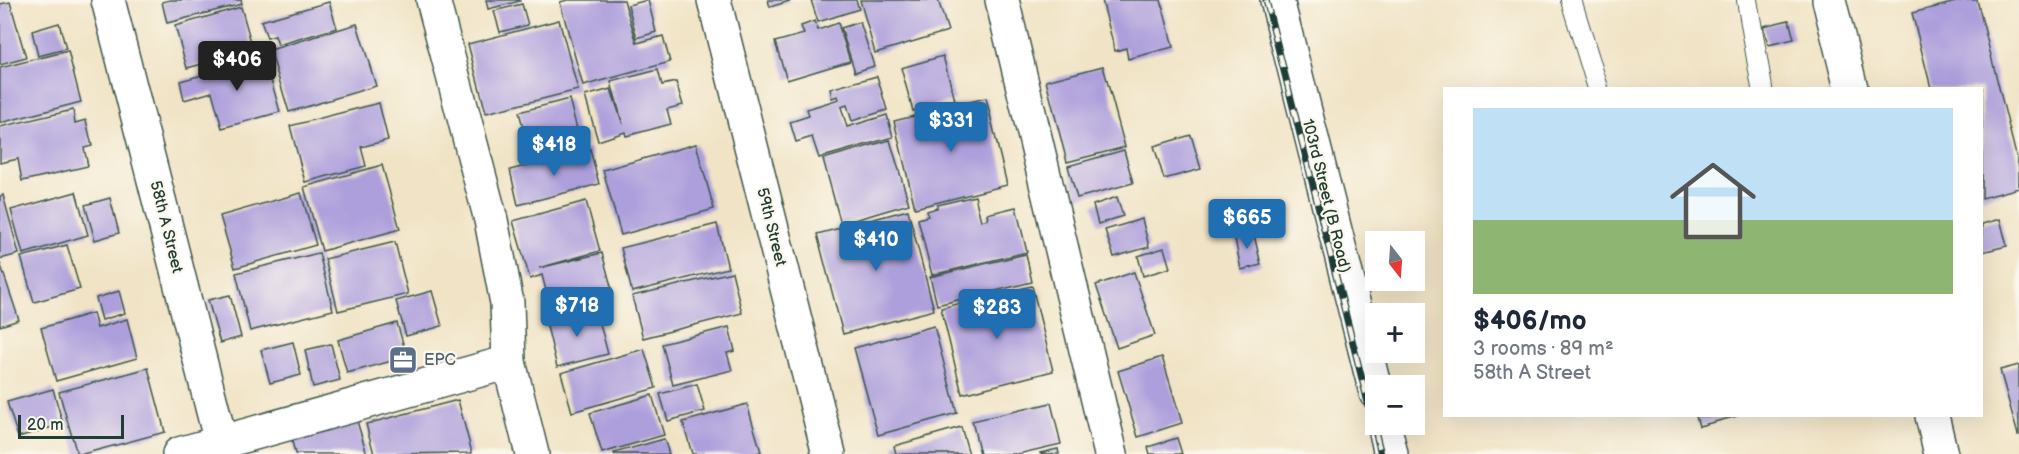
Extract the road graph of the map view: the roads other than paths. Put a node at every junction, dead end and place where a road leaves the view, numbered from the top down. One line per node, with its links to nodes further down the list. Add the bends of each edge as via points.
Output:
1 (108, 0): 16 (street, 58th A Street)
2 (434, 0): 12 (street, via 491,220 507,303)
3 (714, 0): 19 (street, 59th Street)
4 (1002, 0): 20 (street)
5 (1276, 0): 13 (street, 103rd Street (B Road))
6 (1571, 0): 9 (lane)
7 (1747, 0): 10 (lane)
8 (1829, 0): 11 (street)
9 (1598, 87)
10 (1762, 87)
11 (1851, 87)
12 (509, 363): 16 (street); 18 (street)
13 (1371, 375)
14 (1932, 417): 22 (street)
15 (1387, 435): 21 (street)
16 (223, 448): 17 (street)
17 (179, 454)
18 (532, 454)
19 (829, 454)
20 (1111, 454)
21 (1391, 454)
22 (1941, 454)

